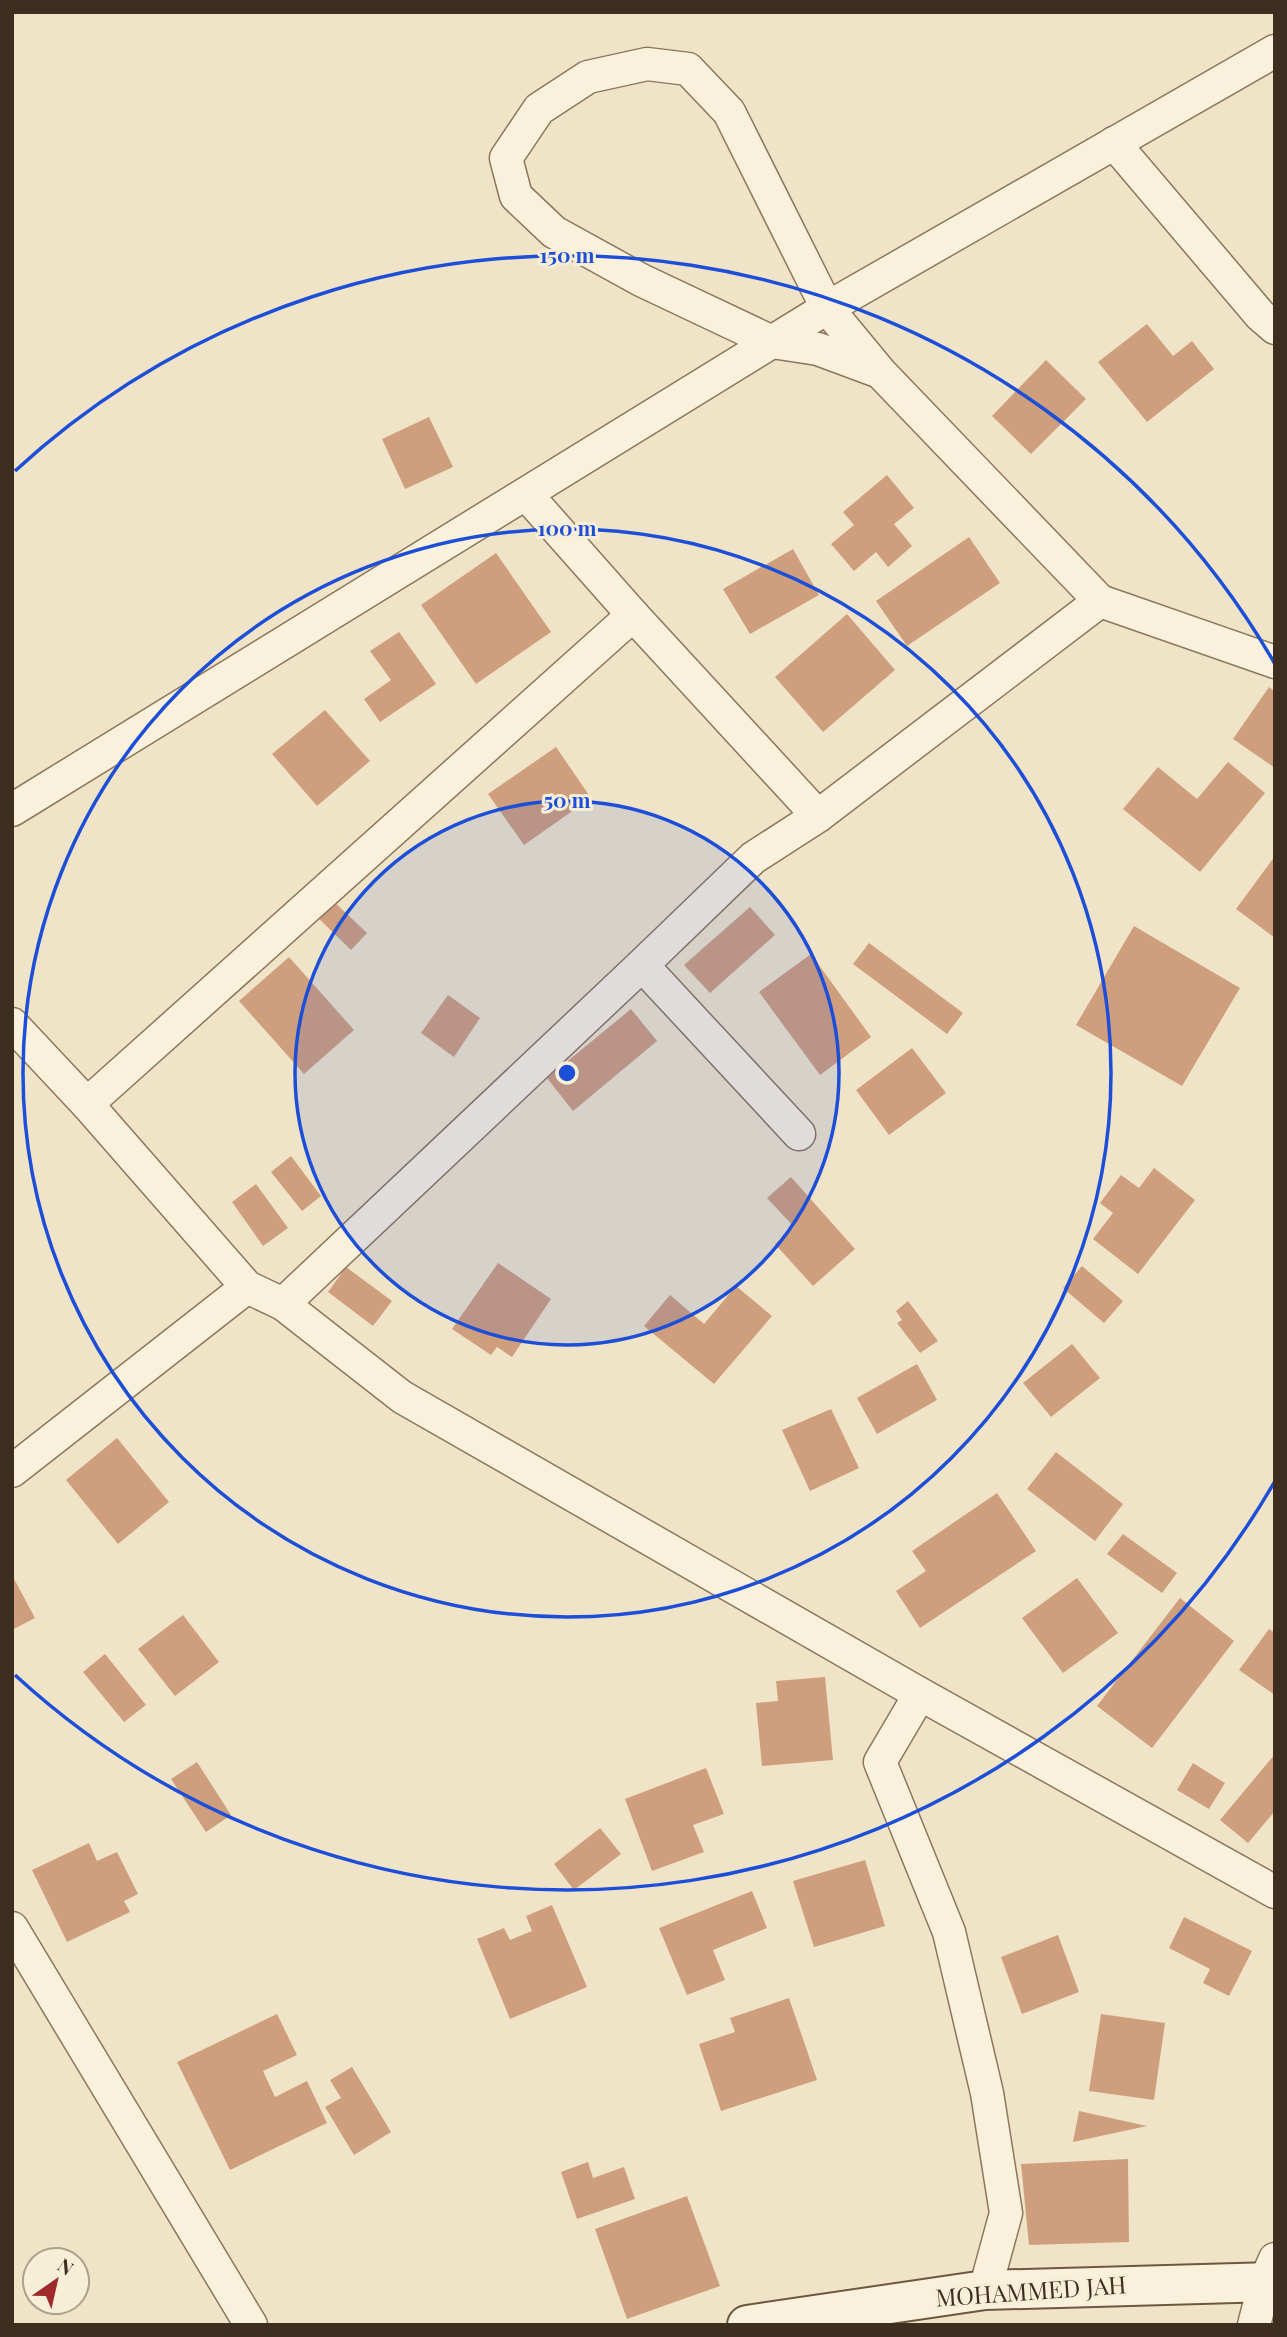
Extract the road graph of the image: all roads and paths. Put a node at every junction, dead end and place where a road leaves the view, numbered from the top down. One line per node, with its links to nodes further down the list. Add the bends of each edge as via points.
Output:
1 (1275, 51): 2 (street)
2 (1114, 143): 3 (street); 4 (street)
3 (827, 308): 5 (street); 5 (street, via 729,112 688,69 647,64 588,77 539,109 506,158 516,196 554,232 641,280); 6 (street)
4 (1275, 328)
5 (772, 342): 6 (street, via 818,349); 7 (street)
6 (880, 372): 8 (street)
7 (526, 494): 9 (street); 11 (street)
8 (1100, 601): 10 (street); 12 (street)
9 (633, 615): 12 (street); 15 (street)
10 (1270, 651)
11 (12, 810)
12 (818, 816): 13 (street, via 753,858)
13 (642, 965): 16 (street); 18 (street)
14 (12, 1024): 15 (street)
15 (87, 1104): 17 (street)
16 (799, 1134)
17 (247, 1287): 18 (street); 19 (street)
18 (283, 1304): 20 (street, via 402,1397)
19 (12, 1472)
20 (920, 1694): 21 (street); 24 (street, via 880,1762 949,1932 987,2093 1006,2213)
21 (1275, 1892)
22 (12, 1928): 25 (street)
23 (1272, 2274): 24 (street, MOHAMMED JAH); 27 (street)
24 (985, 2290): 26 (street, MOHAMMED JAH)
25 (251, 2325)
26 (747, 2325)
27 (1254, 2325)

